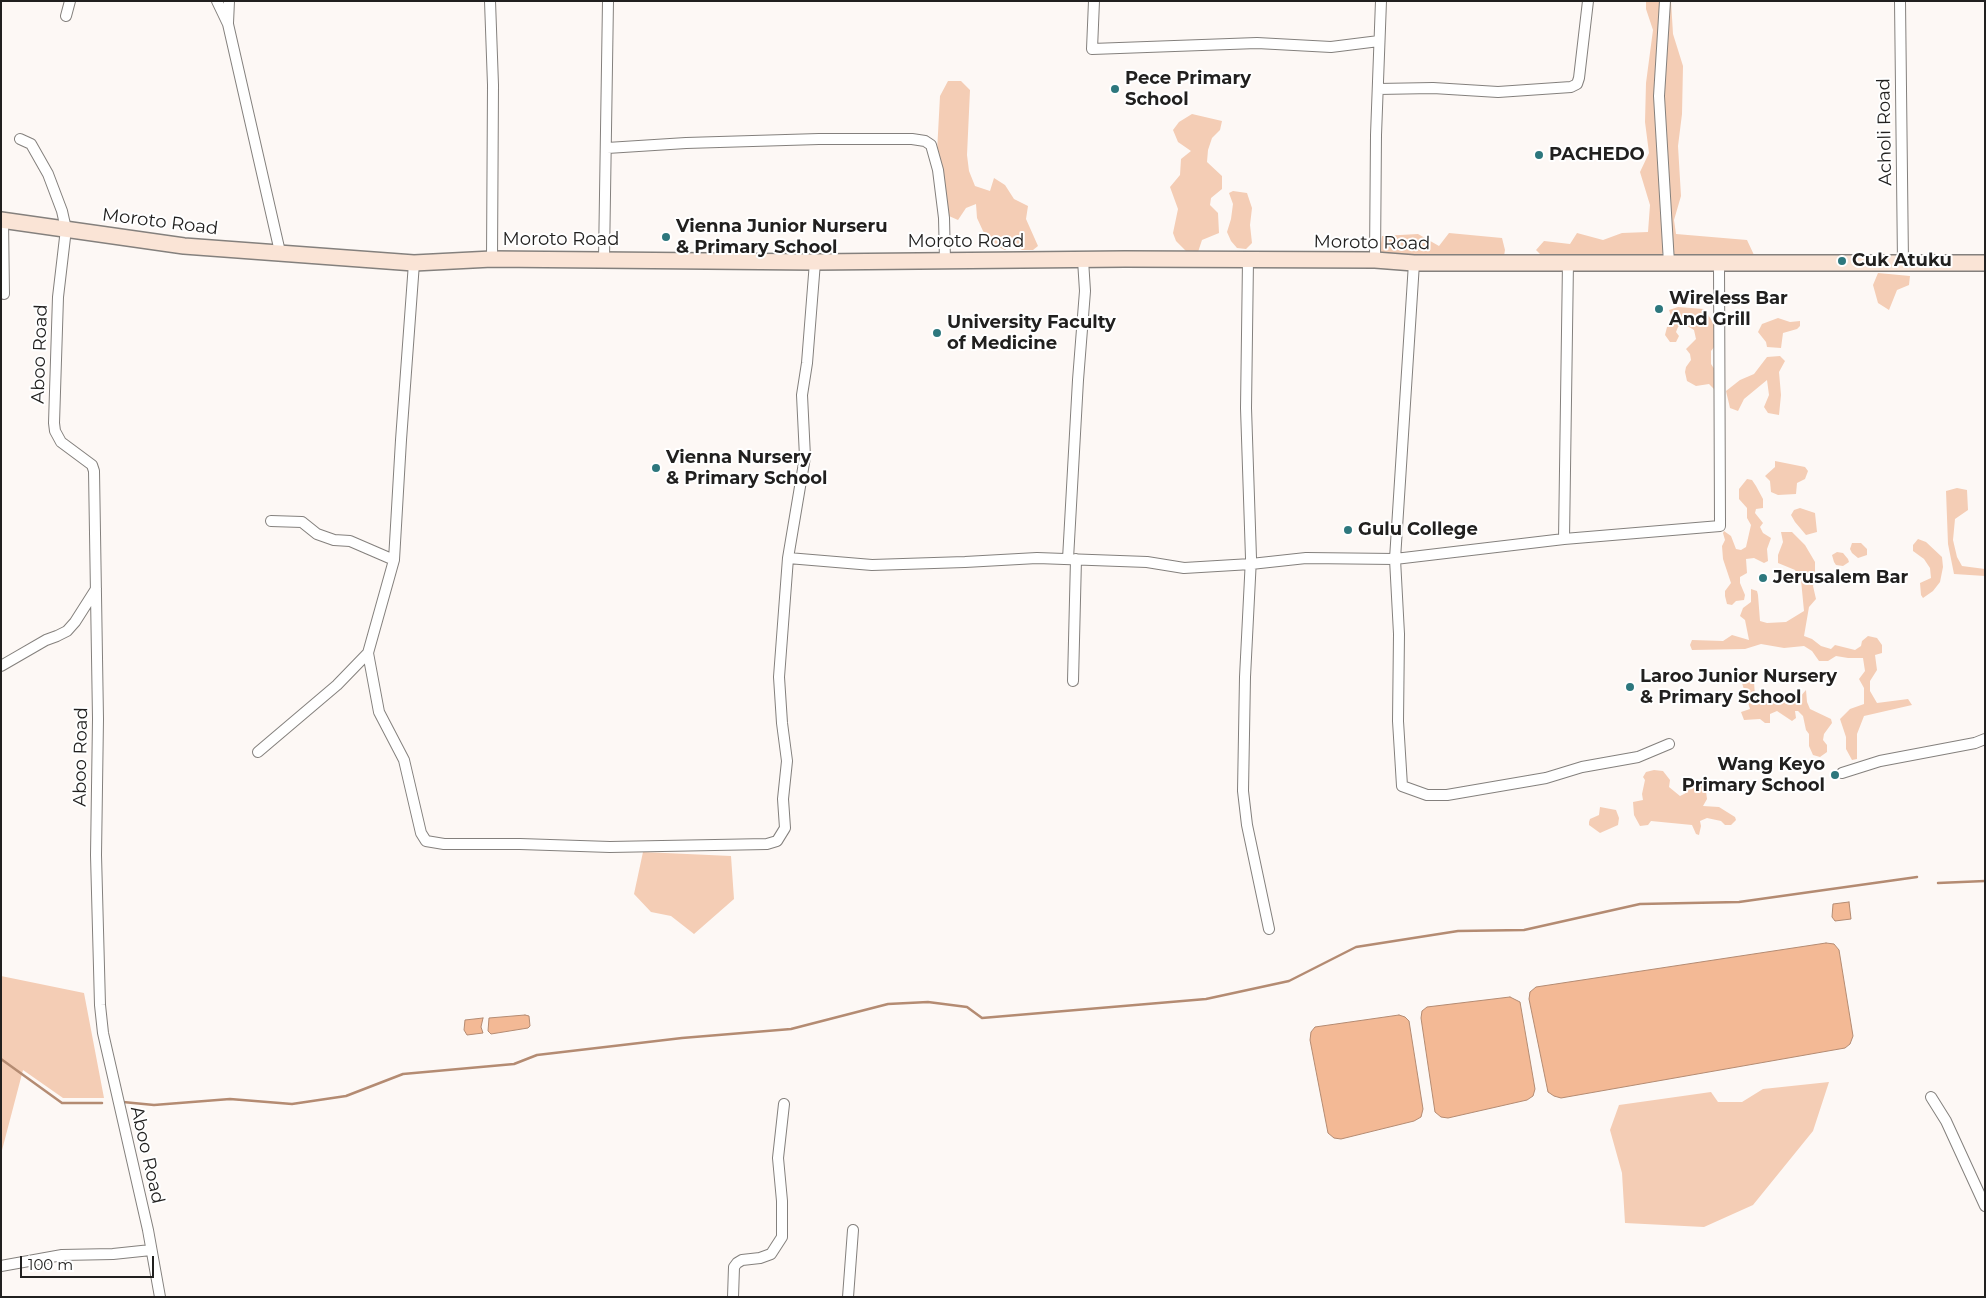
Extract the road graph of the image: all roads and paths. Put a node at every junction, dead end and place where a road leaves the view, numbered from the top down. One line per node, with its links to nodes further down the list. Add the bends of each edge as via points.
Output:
1 (70, 1): 11 (street)
2 (217, 1): 12 (street)
3 (229, 1): 12 (street)
4 (490, 1): 20 (street)
5 (608, 1): 16 (street)
6 (1094, 1): 13 (street, via 1092,49 1257,43 1331,47)
7 (1381, 1): 13 (street)
8 (1588, 1): 14 (street, via 1580,78 1574,85 1549,90 1498,92)
9 (1665, 1): 30 (street, via 1659,96)
10 (1900, 1): 31 (street, Acholi Road)
11 (66, 16)
12 (228, 24): 19 (street)
13 (1379, 41): 14 (street)
14 (1378, 89): 25 (street)
15 (20, 139): 18 (street, via 31,144 48,174)
16 (607, 148): 21 (street); 22 (street, via 686,142 819,139 925,141 931,145 938,170)
17 (2, 220): 18 (main road, Moroto Road); 34 (street)
18 (66, 229): 19 (main road, Moroto Road, via 184,246); 42 (street, Aboo Road, via 58,297 54,423 61,442 92,465 94,471)
19 (280, 252): 28 (main road, Moroto Road)
20 (492, 259): 21 (main road, Moroto Road); 28 (main road, Moroto Road)
21 (604, 259): 26 (main road, Moroto Road)
22 (945, 260): 23 (main road, Moroto Road); 26 (main road, Moroto Road)
23 (1084, 260): 24 (main road, Moroto Road); 38 (street)
24 (1248, 260): 25 (main road, Moroto Road); 41 (street, via 1246,408)
25 (1375, 260): 29 (main road, Moroto Road)
26 (814, 262): 37 (street, via 808,363 802,395 805,457)
27 (1568, 262): 29 (main road, Moroto Road); 30 (main road, Moroto Road); 36 (street)
28 (414, 263): 40 (street)
29 (1414, 263): 39 (street)
30 (1668, 263): 33 (main road, Moroto Road)
31 (1904, 263): 32 (main road, Moroto Road); 33 (main road, Moroto Road)
32 (1985, 263)
33 (1719, 264): 36 (street, via 1720,526)
34 (4, 294)
35 (271, 521): 40 (street, via 302,522 318,534 350,541)
36 (1564, 539): 39 (street)
37 (788, 558): 38 (street, via 872,565); 43 (street, via 779,677 787,761 783,799 786,824 777,841 767,844 610,847 426,841 421,834 404,760 379,712)
38 (1072, 559): 41 (street, via 1147,562 1184,568); 45 (street)
39 (1395, 559): 41 (street, via 1306,558); 47 (street, via 1400,774 1404,787 1427,795 1447,795 1546,778 1582,767 1638,757)
40 (394, 560): 43 (street)
41 (1251, 564): 50 (street, via 1243,791)
42 (97, 588): 44 (street, via 67,631); 55 (street, Aboo Road, via 96,855 100,1005 103,1033)
43 (368, 653): 48 (street, via 337,685)
44 (1, 666)
45 (1073, 681)
46 (1985, 739): 49 (street, via 1880,761)
47 (1669, 744)
48 (258, 752)
49 (1842, 773)
50 (1269, 929)
51 (1931, 1097): 53 (street)
52 (784, 1104): 58 (street, via 778,1158 782,1237 771,1254 737,1263 734,1267)
53 (1985, 1206)
54 (853, 1230): 59 (street)
55 (151, 1250): 56 (street, via 62,1255); 57 (street, Aboo Road)
56 (1, 1266)
57 (160, 1297)
58 (733, 1297)
59 (848, 1297)

